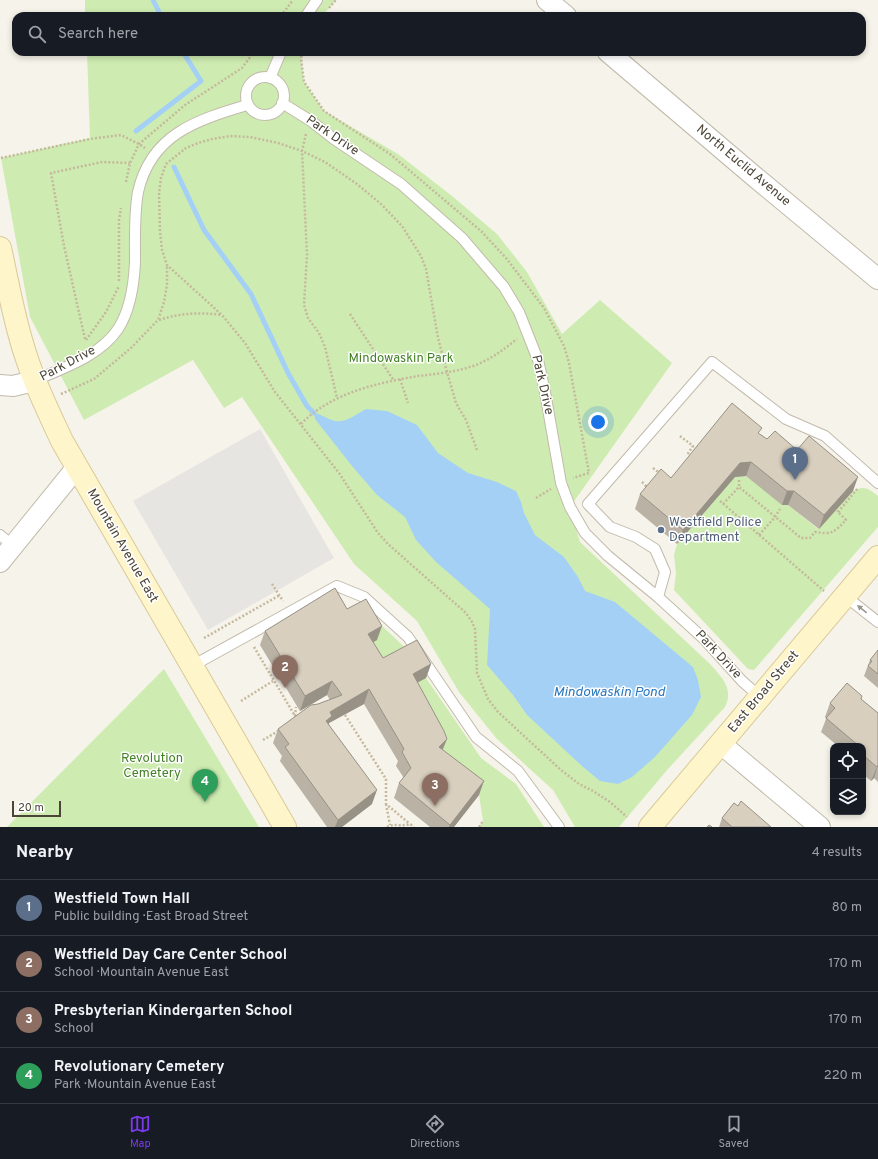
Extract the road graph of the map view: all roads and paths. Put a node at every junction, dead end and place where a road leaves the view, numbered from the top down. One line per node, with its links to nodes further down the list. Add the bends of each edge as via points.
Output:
1 (293, 0): 4 (path)
2 (317, 0): 5 (lane)
3 (547, 0): 6 (street)
4 (284, 12)
5 (309, 12)
6 (561, 12)
7 (279, 56): 9 (lane)
8 (613, 56): 21 (street, North Euclid Avenue)
9 (270, 78): 10 (lane, via 280,85 284,97); 11 (lane, via 257,78 252,82 246,92)
10 (282, 103): 11 (lane, via 274,112 262,115); 13 (lane, Park Drive)
11 (247, 105): 15 (lane, Park Drive, via 215,114 188,126 163,144)
12 (324, 111): 13 (path)
13 (311, 121): 14 (path); 25 (lane, Park Drive, via 401,184 462,238 504,287)
14 (302, 151): 18 (path, via 250,137 230,136 212,138 186,148); 27 (path, via 325,162 357,184 402,226 426,269 438,338); 33 (path, via 307,255 304,305 308,318 325,347)
15 (154, 155): 16 (path, via 121,135 90,138); 18 (path); 29 (lane, Park Drive, via 138,192 134,279 125,315 106,343 88,356)
16 (2, 158)
17 (130, 163): 26 (path, via 102,162 51,173 64,246)
18 (166, 164): 20 (path, via 159,193 162,250)
19 (0, 248): 29 (street, Mountain Avenue East, via 16,321)
20 (167, 264): 22 (path); 24 (path, via 167,285)
21 (878, 279)
22 (222, 314): 24 (path, via 199,312 172,315); 35 (path)
23 (350, 314): 30 (path)
24 (158, 320): 32 (path, via 131,348 94,379)
25 (527, 332): 27 (path, via 492,358); 51 (lane, Park Drive, via 538,360 561,483)
26 (86, 340)
27 (447, 372): 28 (path); 37 (path, via 456,403 466,420)
28 (400, 379): 30 (path); 34 (path)
29 (34, 381): 31 (street, via 13,386); 39 (street, Mountain Avenue East)
30 (394, 381): 33 (path)
31 (0, 385)
32 (61, 394)
33 (337, 398): 35 (path)
34 (408, 403)
35 (300, 424): 78 (path, via 339,473 378,533 466,613 475,629 477,673 488,699 498,712 579,784 610,802)
36 (680, 436): 38 (path, via 693,446)
37 (477, 450)
38 (687, 455)
39 (77, 467): 55 (street); 66 (street, Mountain Avenue East)
40 (654, 468): 41 (path)
41 (664, 477)
42 (739, 480): 45 (path)
43 (642, 482): 46 (path)
44 (878, 483): 49 (lane, via 825,436 786,419 712,362)
45 (740, 487): 50 (path); 53 (path)
46 (648, 488)
47 (858, 488): 53 (path, via 838,512 846,520 833,533 815,532 810,538 801,538)
48 (720, 501): 50 (path)
49 (588, 504): 51 (lane); 61 (lane, via 610,528 636,537 655,549 665,572)
50 (723, 504): 54 (path)
51 (570, 507): 61 (lane, Park Drive, via 585,533 608,556)
52 (780, 509): 53 (path)
53 (775, 517): 54 (path)
54 (759, 535): 59 (path)
55 (6, 541): 57 (street)
56 (878, 557): 59 (street, East Broad Street)
57 (0, 562)
58 (272, 584): 60 (path)
59 (836, 594): 63 (lane, one-way to 59); 68 (street, East Broad Street)
60 (280, 595): 62 (path); 64 (path)
61 (658, 597): 68 (lane, Park Drive, via 703,638)
62 (290, 612): 66 (lane); 85 (lane, via 337,586 364,597 408,637 476,737 518,771)
63 (878, 622)
64 (204, 638)
65 (260, 643): 67 (path, via 254,647)
66 (192, 666): 82 (street, Mountain Avenue East)
67 (273, 681): 69 (path); 72 (path)
68 (760, 697): 76 (street, East Broad Street)
69 (241, 700)
70 (296, 707): 72 (path)
71 (345, 715): 77 (path, via 386,779)
72 (295, 716): 73 (path, via 299,718)
73 (293, 722)
74 (281, 729): 75 (path)
75 (263, 740)
76 (721, 744): 86 (street, East Broad Street); 87 (street)
77 (386, 804): 80 (path); 81 (path)
78 (628, 817)
79 (483, 821): 84 (path)
80 (410, 824): 81 (path); 83 (path)
81 (388, 826)
82 (285, 827)
83 (414, 827)
84 (479, 827)
85 (559, 827)
86 (650, 827)
87 (820, 827)

